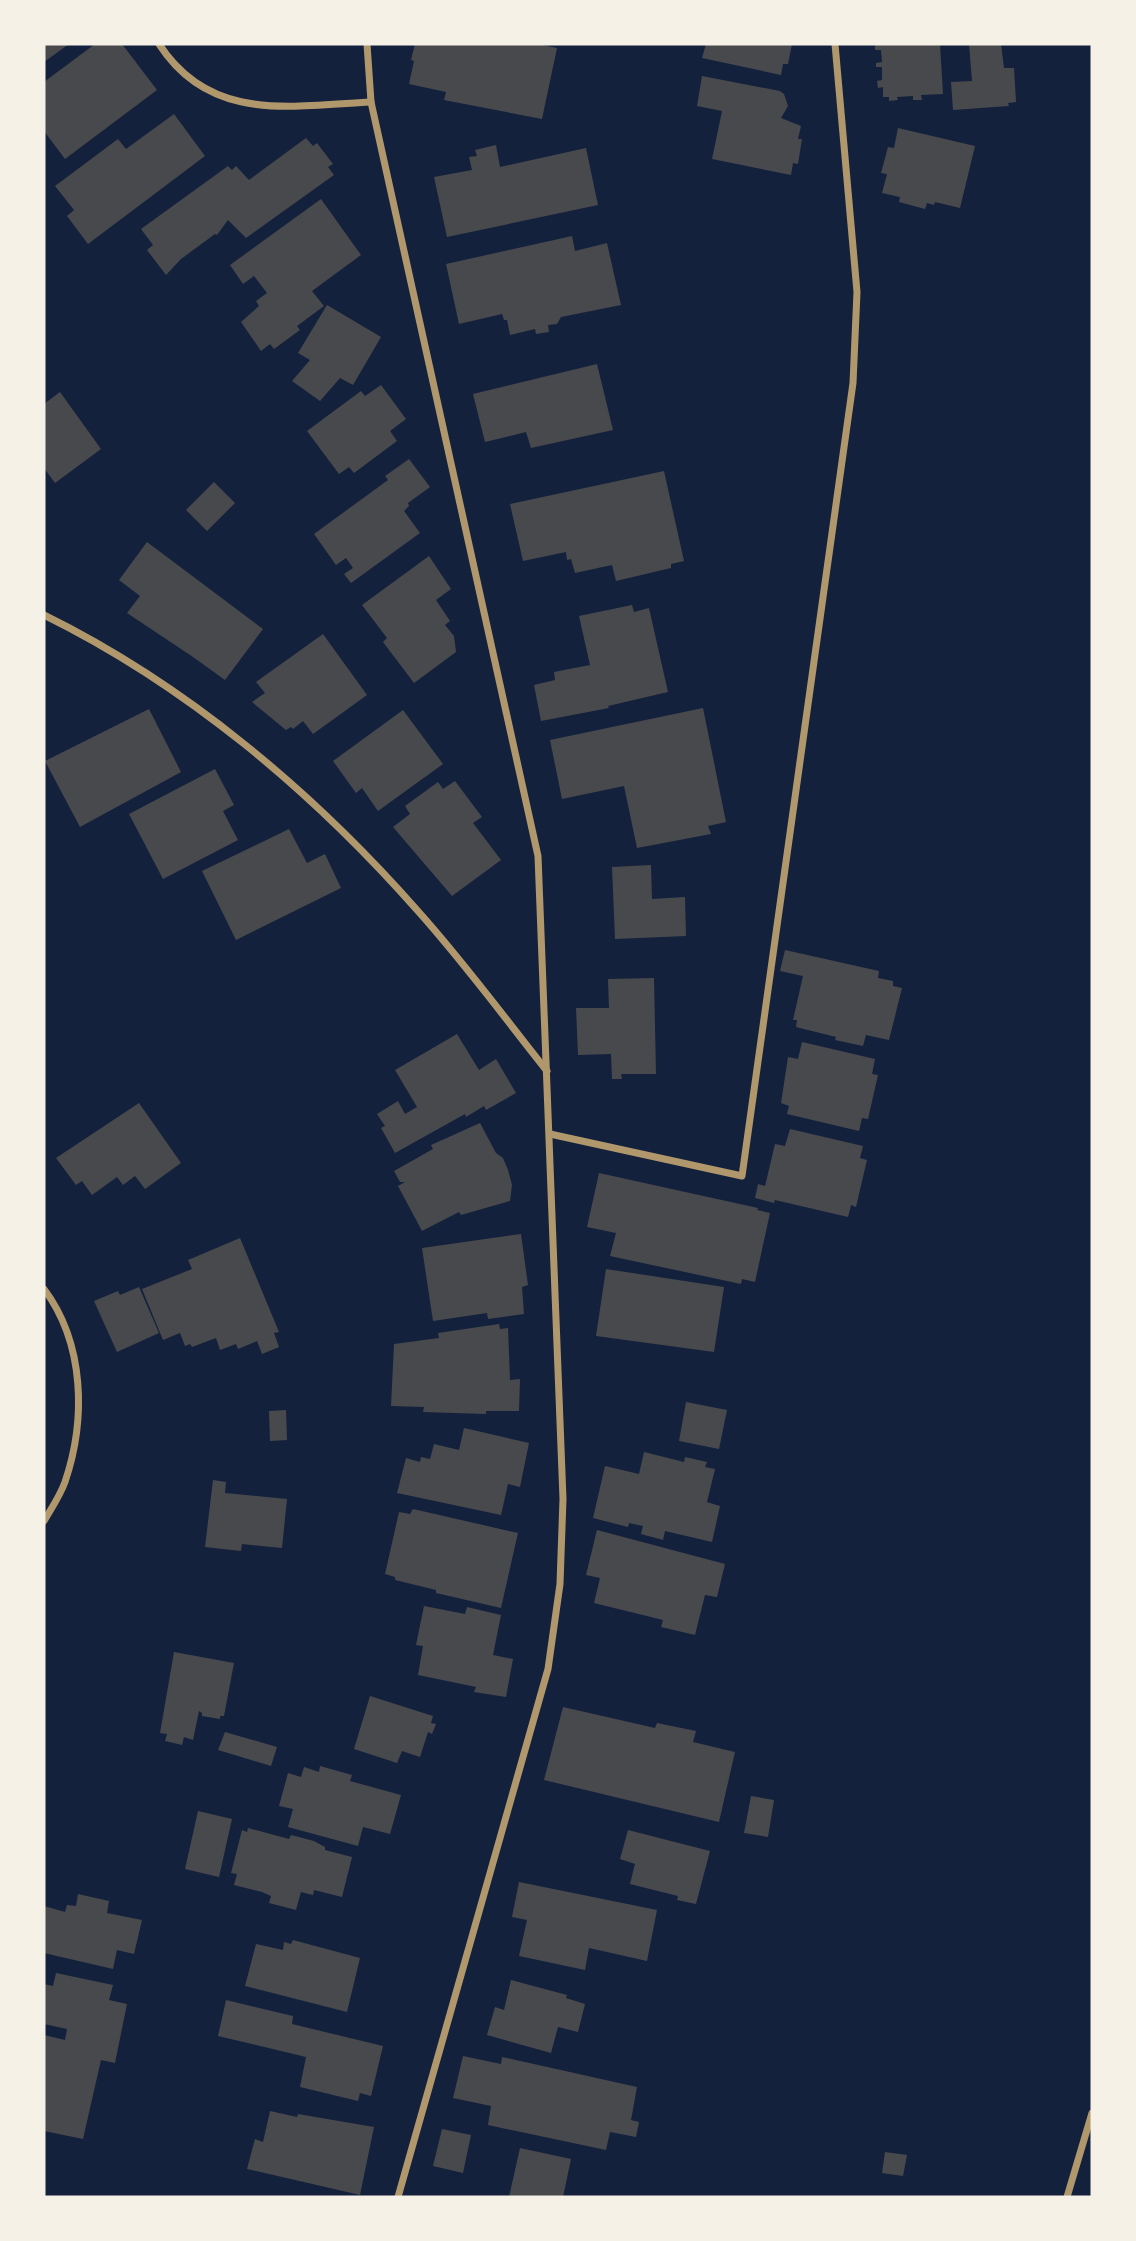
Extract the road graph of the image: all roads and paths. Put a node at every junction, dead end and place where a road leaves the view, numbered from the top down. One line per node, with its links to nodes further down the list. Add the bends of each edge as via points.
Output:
1 (159, 44): 4 (street, via 194,82 231,101 264,107)
2 (367, 44): 4 (street)
3 (835, 44): 7 (street, via 857,292 853,383 742,1176)
4 (371, 102): 6 (street, via 538,856)
5 (44, 615): 6 (street, via 170,689 259,756 341,830 418,910)
6 (548, 1072): 7 (street)
7 (550, 1134): 11 (street, via 562,1499 560,1584 548,1669)
8 (44, 1289): 9 (street, via 67,1332 80,1399 78,1429 64,1484)
9 (44, 1521)
10 (1092, 2113): 12 (street)
11 (398, 2197)
12 (1067, 2197)

